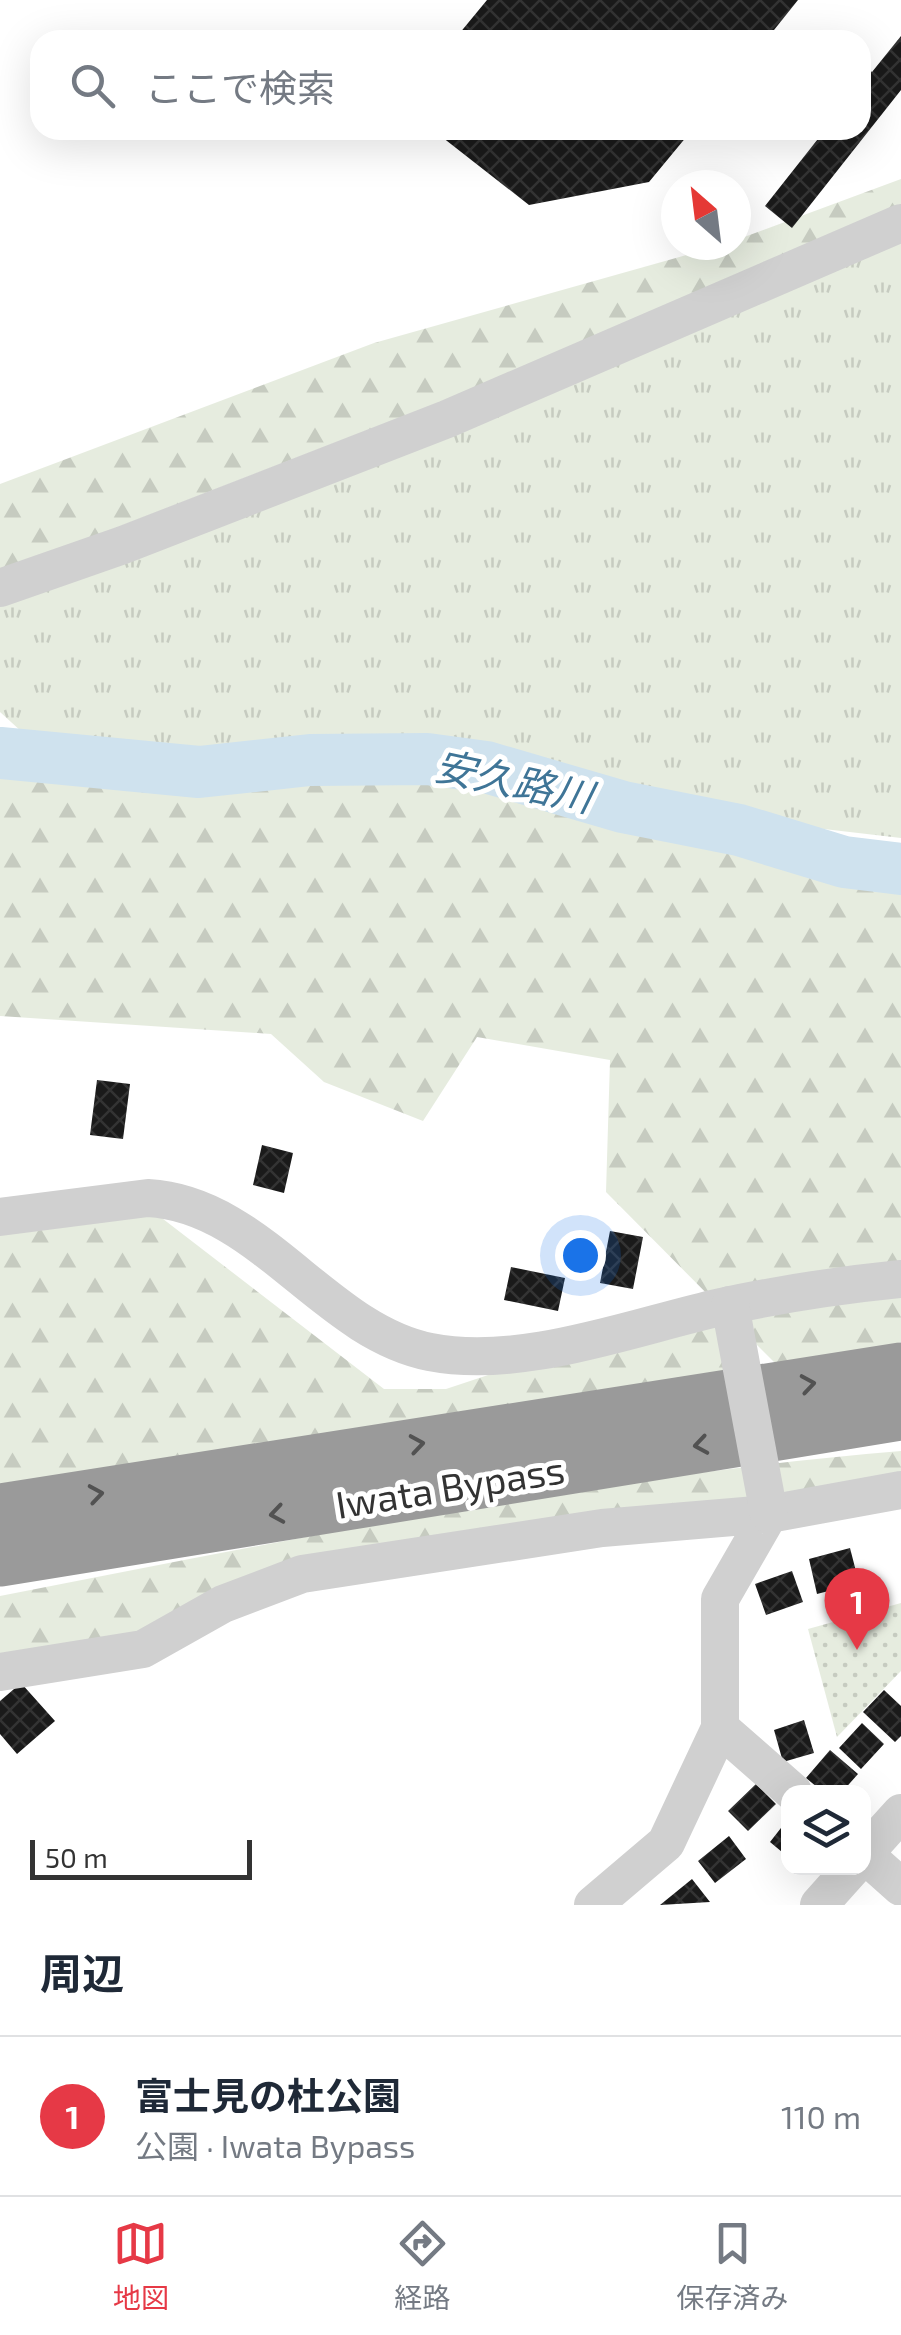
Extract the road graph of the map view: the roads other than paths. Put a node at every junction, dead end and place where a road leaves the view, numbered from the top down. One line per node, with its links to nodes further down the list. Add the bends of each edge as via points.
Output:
1 (901, 223): 2 (street, via 447,419)
2 (0, 588)
3 (0, 1217): 5 (street, via 173,1200 250,1238 379,1335 431,1352 497,1355)
4 (901, 1279): 5 (street)
5 (730, 1305): 9 (street, bridge)
6 (900, 1381): 8 (highway, Iwata Bypass, one-way to 6); 10 (highway, Iwata Bypass, one-way to 10)
7 (901, 1490): 9 (street)
8 (0, 1511)
9 (769, 1514): 11 (street, via 602,1528 302,1574 224,1604 143,1650); 12 (street, via 720,1599)
10 (0, 1560)
11 (0, 1672)
12 (720, 1728): 13 (street); 17 (street, via 666,1843)
13 (786, 1785)
14 (901, 1812): 16 (street, via 864,1854)
15 (846, 1875): 18 (street)
16 (901, 1887)
17 (593, 1905)
18 (819, 1905)

